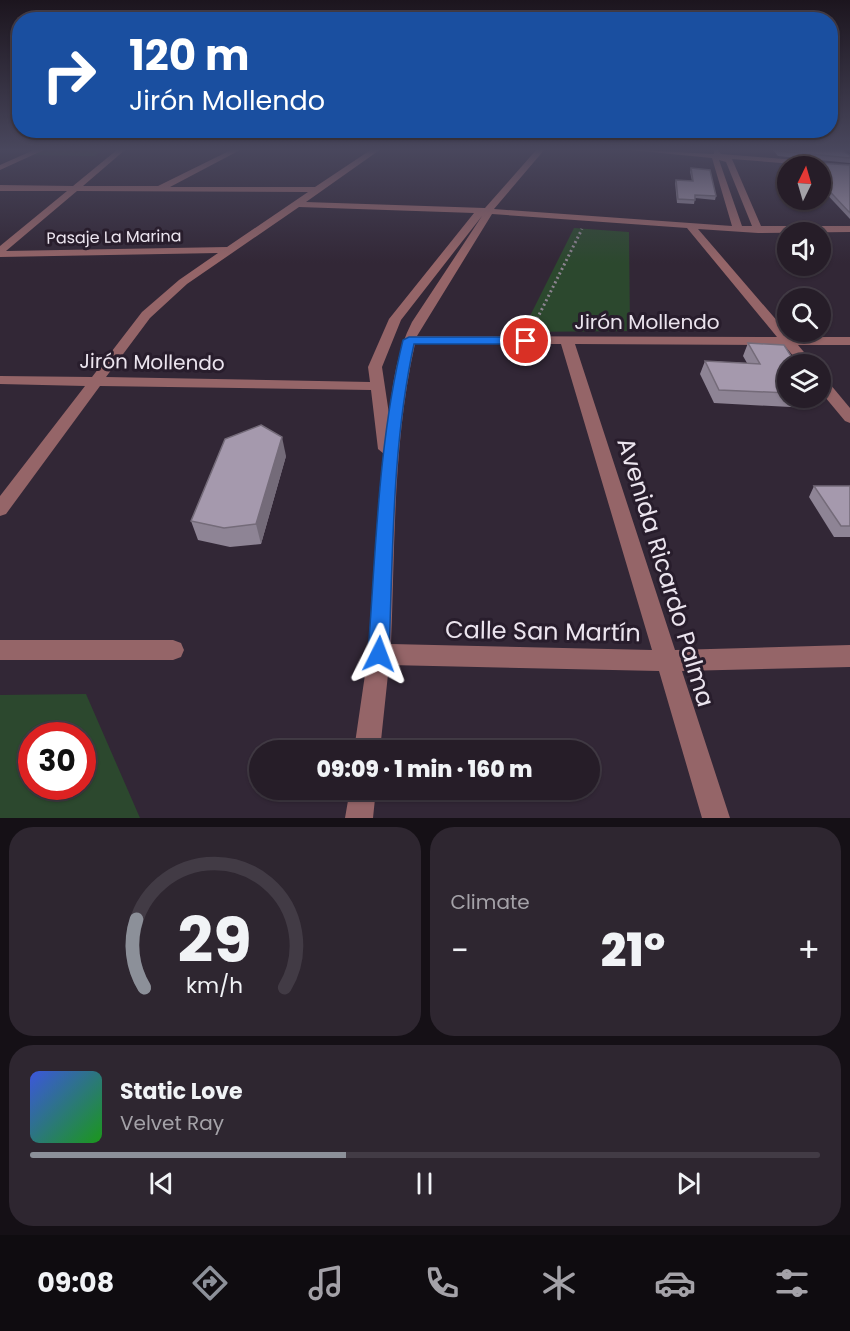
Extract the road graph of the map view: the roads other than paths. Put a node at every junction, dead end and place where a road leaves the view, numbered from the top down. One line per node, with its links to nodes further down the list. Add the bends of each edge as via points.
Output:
1 (163, 187): 8 (street)
2 (320, 187): 9 (street)
3 (508, 187): 11 (street)
4 (724, 187): 13 (street)
5 (740, 187): 15 (street)
6 (0, 188): 7 (street)
7 (73, 189): 8 (street); 17 (street)
8 (159, 189): 9 (street)
9 (316, 190): 10 (street)
10 (295, 204): 11 (street); 16 (street)
11 (487, 211): 12 (street); 19 (street, via 487,217); 28 (street, via 477,215 395,319 375,367)
12 (690, 226): 13 (street); 18 (street)
13 (738, 229): 15 (street)
14 (850, 229): 15 (street)
15 (758, 230)
16 (229, 250): 17 (street, Pasaje La Marina); 27 (street, via 183,282 146,315)
17 (0, 253)
18 (777, 327)
19 (409, 340): 20 (street, Jirón Mollendo); 31 (street)
20 (567, 341): 21 (street, Jirón Mollendo); 37 (street, Avenida Ricardo Palma)
21 (777, 341)
22 (831, 341): 23 (street, Jirón Mollendo)
23 (850, 341)
24 (790, 342): 25 (street)
25 (799, 354)
26 (0, 380): 27 (street, Jirón Mollendo)
27 (97, 381): 28 (street, Jirón Mollendo); 32 (street)
28 (376, 386): 31 (street)
29 (831, 395): 30 (street)
30 (850, 418)
31 (389, 476): 35 (street)
32 (0, 509)
33 (0, 650): 34 (street)
34 (173, 650)
35 (379, 654): 37 (street, Calle San Martín); 38 (street)
36 (850, 656): 37 (street, Calle San Martín)
37 (669, 661): 41 (street, Avenida Ricardo Palma)
38 (368, 740)
39 (361, 800): 40 (street)
40 (359, 818)
41 (716, 818)

